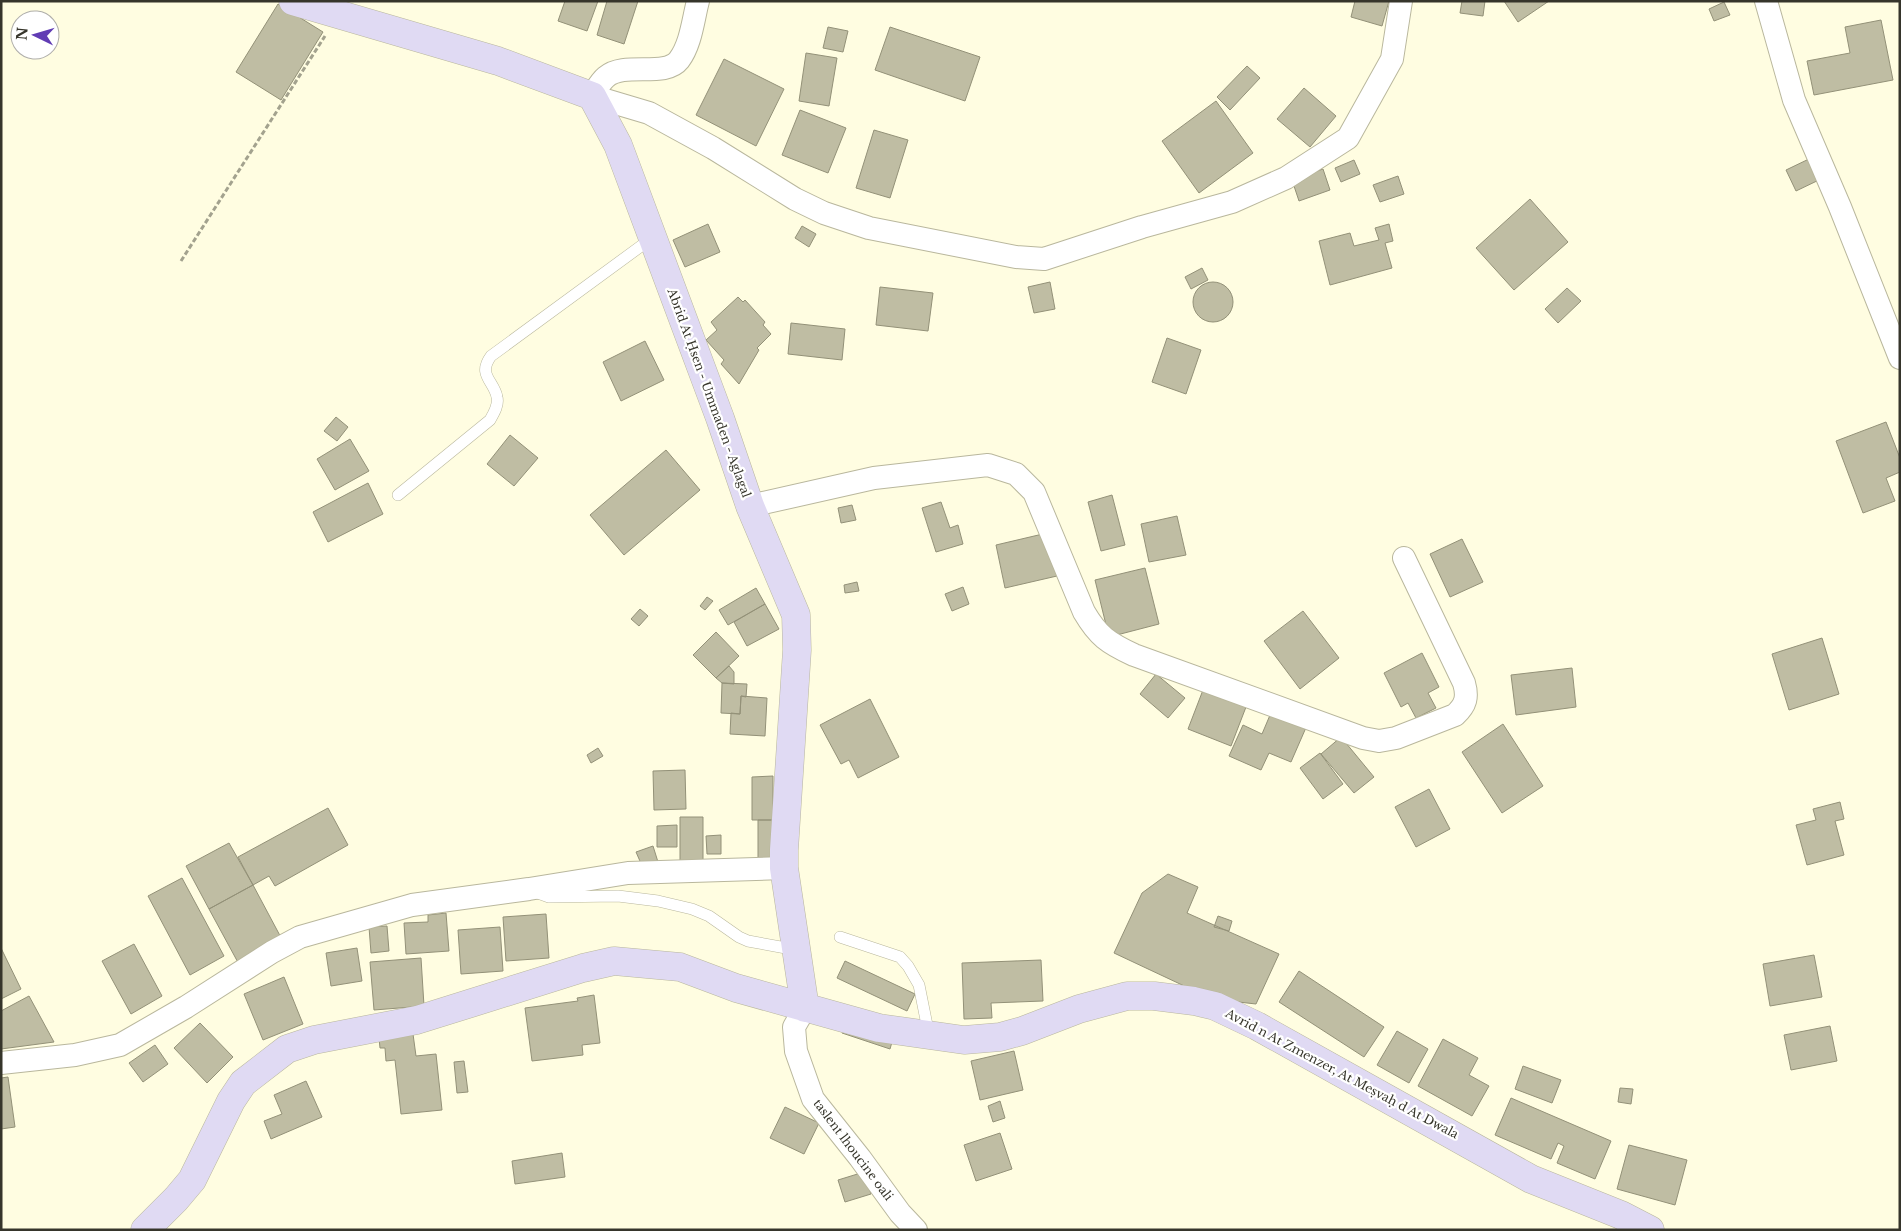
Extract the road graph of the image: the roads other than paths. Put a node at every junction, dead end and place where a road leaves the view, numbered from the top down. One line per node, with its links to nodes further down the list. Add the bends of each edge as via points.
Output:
1 (293, 1): 5 (main road, via 498,61)
2 (698, 1): 5 (street, via 686,48 678,62 655,69 625,69 606,77)
3 (1401, 1): 5 (street, via 1392,59 1348,138 1286,178 1232,202 1044,259 1016,257 888,232 824,213 794,199 649,112)
4 (1766, 1): 7 (street, via 1794,100)
5 (592, 96): 6 (main road, Abrid At Ḥsen - Ummaden - Aglagal, via 618,145)
6 (653, 237): 8 (lane, via 491,356 486,374 497,395 497,402 490,420); 9 (main road, Abrid At Ḥsen - Ummaden - Aglagal)
7 (1900, 358)
8 (398, 495)
9 (750, 506): 10 (street, via 893,475 988,465 1016,474 1034,492 1084,612 1094,628 1112,645 1363,738 1379,741 1396,738 1455,715 1468,695); 11 (main road, Abrid At Ḥsen - Ummaden - Aglagal, via 796,616 797,650 786,786)
10 (1404, 558)
11 (784, 868): 12 (street, via 628,873); 14 (main road, Abrid At Ḥsen - Ummaden - Aglagal)
12 (530, 889): 14 (lane, via 549,897 618,896 658,901 709,916 748,941 786,948); 17 (street, via 412,904 300,937 120,1045 75,1055)
13 (840, 937): 16 (lane, via 900,957 920,985)
14 (796, 946): 15 (main road, Abrid At Ḥsen - Ummaden - Aglagal)
15 (805, 1008): 16 (main road, Avrid n At Zmenzer, At Meṣvaḥ d At Dwala, via 878,1028); 18 (main road, Avrid n At Zmenzer, At Meṣvaḥ d At Dwala, via 736,988 680,967 614,961 417,1020 287,1048 243,1083 192,1180); 19 (street, taslent lhoucine oali, via 794,1027 796,1051 813,1099)
16 (929, 1036): 20 (main road, Avrid n At Zmenzer, At Meṣvaḥ d At Dwala, via 964,1040 1000,1037 1127,996 1194,1000 1257,1026 1531,1179)
17 (1, 1063)
18 (145, 1230)
19 (916, 1230)
20 (1650, 1230)

